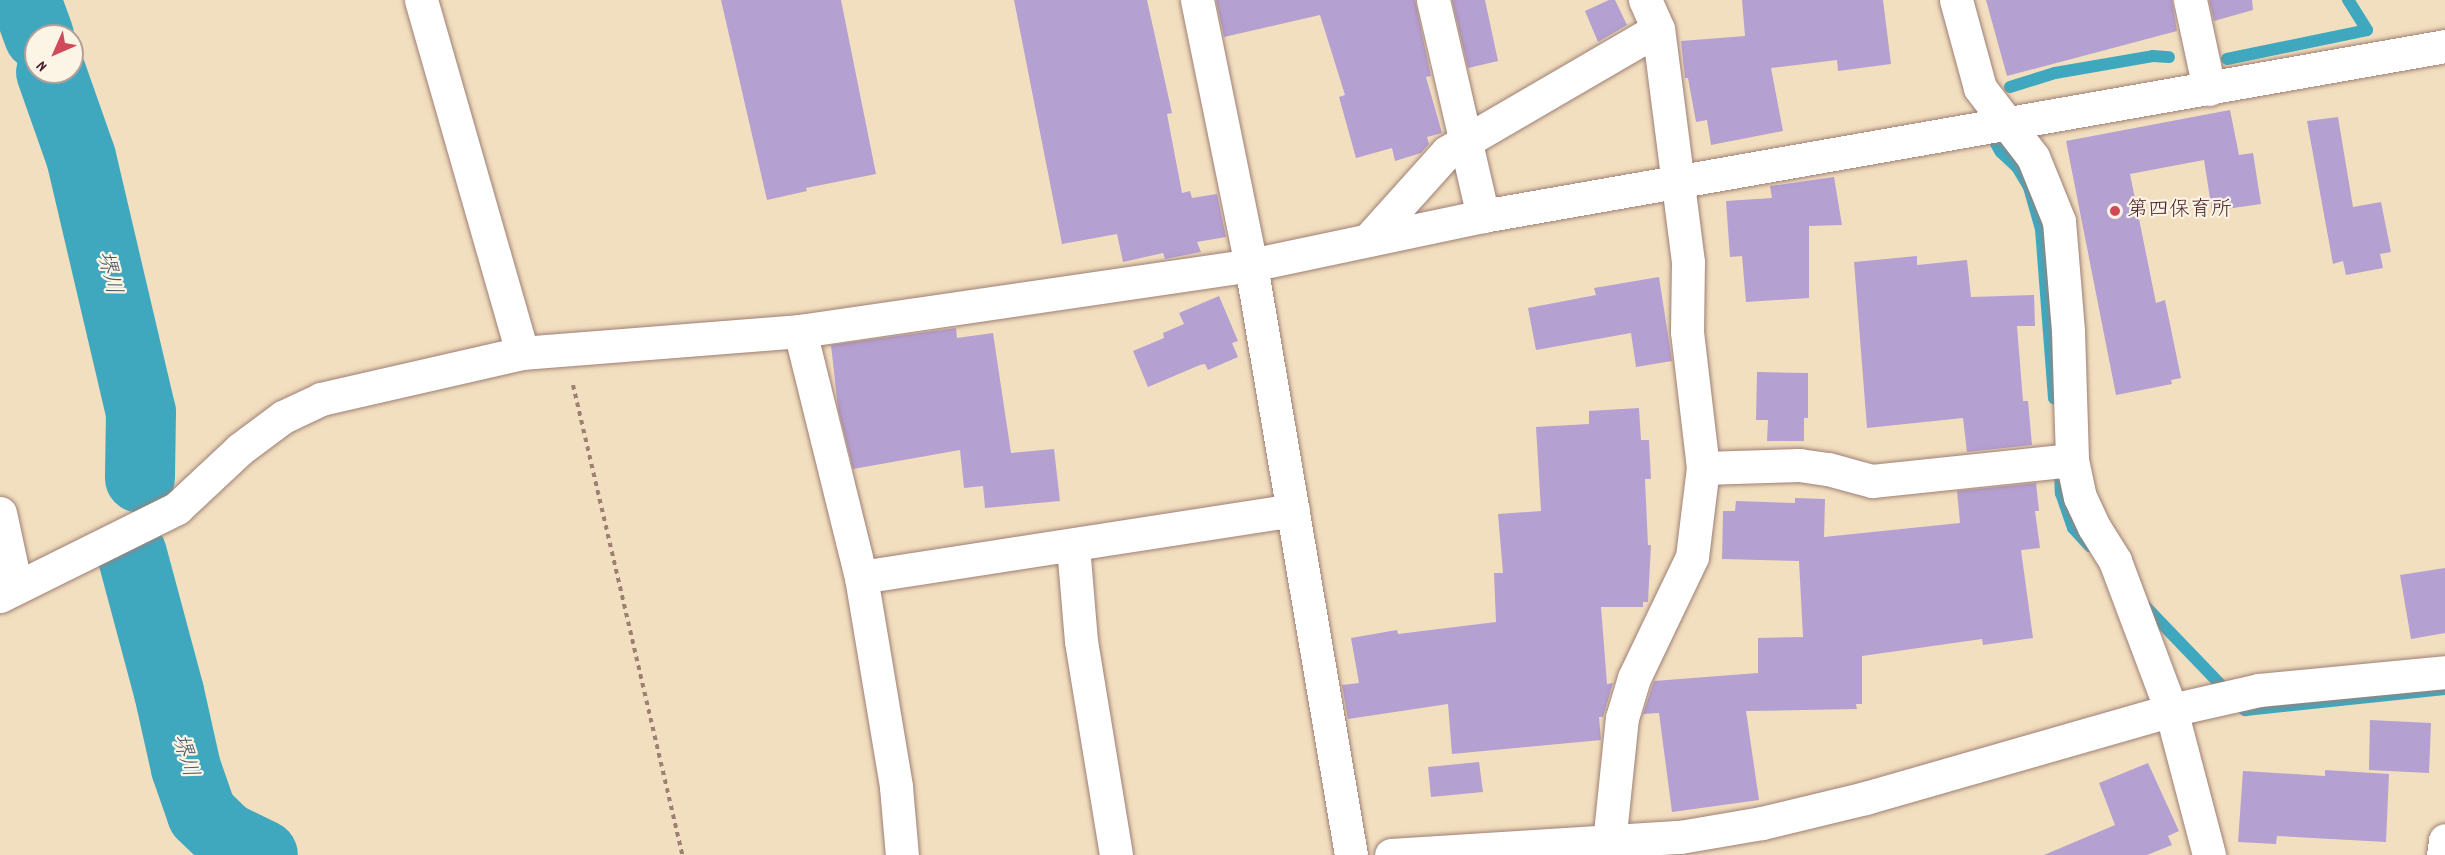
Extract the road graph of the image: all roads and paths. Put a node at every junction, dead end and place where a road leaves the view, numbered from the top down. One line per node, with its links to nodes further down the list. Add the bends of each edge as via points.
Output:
1 (421, 0): 18 (street)
2 (1197, 0): 15 (street)
3 (1433, 0): 11 (street)
4 (1645, 0): 7 (street)
5 (1956, 0): 10 (street, via 1980,88)
6 (2190, 0): 9 (street)
7 (1658, 30): 11 (street); 12 (street)
8 (2445, 46): 9 (street)
9 (2209, 89): 10 (street)
10 (2003, 122): 12 (street); 19 (street, via 2032,156 2059,220 2068,331)
11 (1466, 141): 13 (street); 14 (street, via 1447,152)
12 (1677, 183): 13 (street); 20 (street, via 1688,262 1687,332)
13 (1483, 216): 14 (street)
14 (1368, 240): 15 (street)
15 (1251, 265): 16 (street); 21 (street)
16 (800, 331): 17 (street); 24 (street)
17 (565, 350): 18 (street); 30 (path)
18 (522, 353): 25 (street, via 321,399 283,417 240,449 177,508)
19 (2070, 460): 20 (street, via 1872,481 1799,465); 27 (street, via 2080,497 2115,561)
20 (1703, 468): 29 (street, via 1692,557 1634,678 1622,718)
21 (1293, 510): 23 (street); 33 (street)
22 (0, 513): 25 (street)
23 (1073, 546): 24 (street); 32 (street, via 1081,641)
24 (861, 577): 31 (street, via 896,787)
25 (8, 592)
26 (2445, 672): 27 (street, via 2259,690)
27 (2171, 710): 29 (street, via 1865,798 1785,817 1680,837); 35 (street)
28 (2445, 840): 36 (street)
29 (1609, 843): 34 (street, via 1528,844)
30 (682, 855)
31 (902, 855)
32 (1116, 855)
33 (1351, 855)
34 (1390, 855)
35 (2209, 855)
36 (2443, 855)

